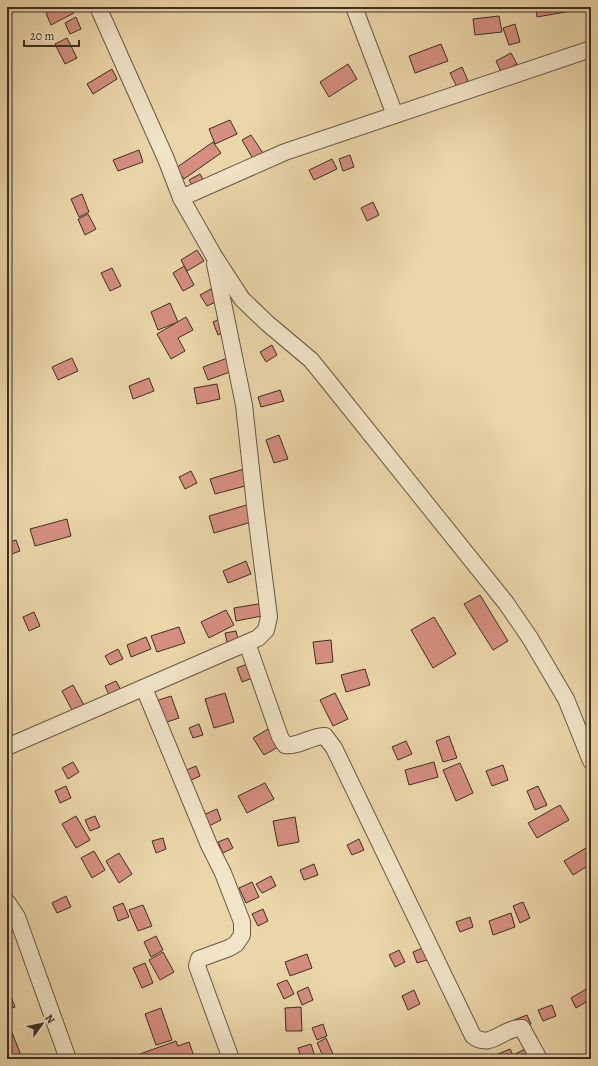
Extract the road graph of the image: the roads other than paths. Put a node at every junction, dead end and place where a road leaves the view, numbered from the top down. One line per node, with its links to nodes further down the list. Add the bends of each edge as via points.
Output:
1 (98, 7): 5 (street)
2 (354, 7): 4 (street)
3 (591, 49): 4 (street)
4 (395, 115): 5 (street, via 285,152)
5 (181, 198): 6 (street)
6 (214, 256): 7 (street, via 244,405 269,617 266,630 258,638); 10 (street, via 242,299 311,360 328,380 506,604 530,638 566,699)
7 (247, 643): 8 (street); 14 (street, via 285,745 291,746 316,736 325,736 334,748 473,1036 478,1040 490,1041 509,1030 522,1028)
8 (144, 688): 9 (street); 13 (street, via 242,922 242,936 236,944 199,959 197,966)
9 (7, 748)
10 (591, 761)
11 (7, 902): 12 (street, via 17,917)
12 (68, 1059)
13 (231, 1059)
14 (539, 1059)

